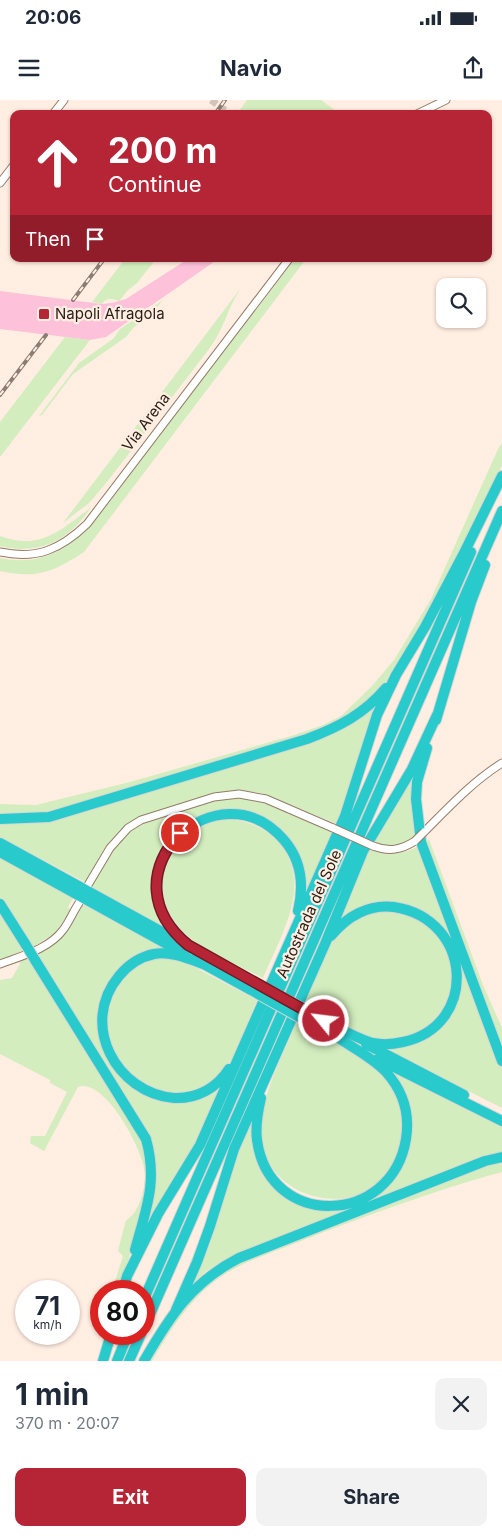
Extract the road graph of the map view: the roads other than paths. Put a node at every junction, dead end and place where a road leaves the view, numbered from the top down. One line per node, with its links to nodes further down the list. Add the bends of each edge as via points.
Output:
1 (64, 100): 3 (street)
2 (446, 100): 4 (street)
3 (56, 110)
4 (425, 110)
5 (10, 170): 6 (street)
6 (0, 183)
7 (286, 262): 12 (street, Via Arena, via 87,524 66,542 49,550 27,555)
8 (502, 476): 13 (highway, via 425,627)
9 (502, 482): 37 (highway, Autostrada del Sole)
10 (502, 511): 38 (highway, Autostrada del Sole)
11 (502, 519): 14 (highway)
12 (0, 552)
13 (396, 675): 16 (highway, via 358,716 308,739 49,817); 22 (highway, via 377,715 345,816)
14 (437, 715): 23 (highway, via 408,777 363,851); 30 (highway, via 417,782 417,823 421,842)
15 (502, 763): 19 (street, bridge, via 462,794 416,841 394,850 373,846 260,797 239,794 214,797 141,820 128,828 110,848)
16 (0, 819)
17 (0, 843): 24 (highway)
18 (0, 852): 26 (highway)
19 (88, 885)
20 (78, 903): 25 (street, via 54,940)
21 (0, 904): 35 (highway, bridge, via 146,1139 152,1169 151,1188)
22 (293, 932): 24 (highway, via 302,886 290,847 268,826 249,817 232,814 212,816 180,833 166,851 158,872 158,903 166,923); 29 (highway)
23 (325, 944): 28 (highway, via 343,923 360,912 379,907 407,909 440,929 456,964 457,983 452,1002 443,1018 429,1031 412,1040 393,1044 374,1043); 31 (highway)
24 (188, 945): 27 (highway)
25 (0, 964)
26 (206, 965): 27 (highway); 29 (highway, via 175,955 154,954 126,968 109,992 104,1009 104,1038 114,1064 150,1093 184,1098 200,1095 212,1087 224,1076)
27 (252, 986): 28 (highway, bridge)
28 (336, 1032): 31 (highway, via 387,1073 403,1097 407,1111 408,1128 399,1164 381,1187 369,1196 336,1207 318,1206 300,1201 274,1181 265,1168 257,1138); 32 (highway); 33 (highway, via 409,1075)
29 (243, 1048): 35 (highway, via 200,1146 158,1214)
30 (502, 1061)
31 (267, 1074): 39 (highway, via 234,1149 210,1226)
32 (502, 1113)
33 (502, 1121)
34 (502, 1157): 39 (highway, via 239,1258 201,1282)
35 (128, 1276): 36 (highway)
36 (127, 1280)
37 (152, 1280)
38 (155, 1303)
39 (176, 1310): 46 (highway)
40 (108, 1345): 43 (highway)
41 (123, 1345): 44 (highway)
42 (137, 1345): 45 (highway)
43 (103, 1361)
44 (116, 1361)
45 (130, 1361)
46 (144, 1361)

